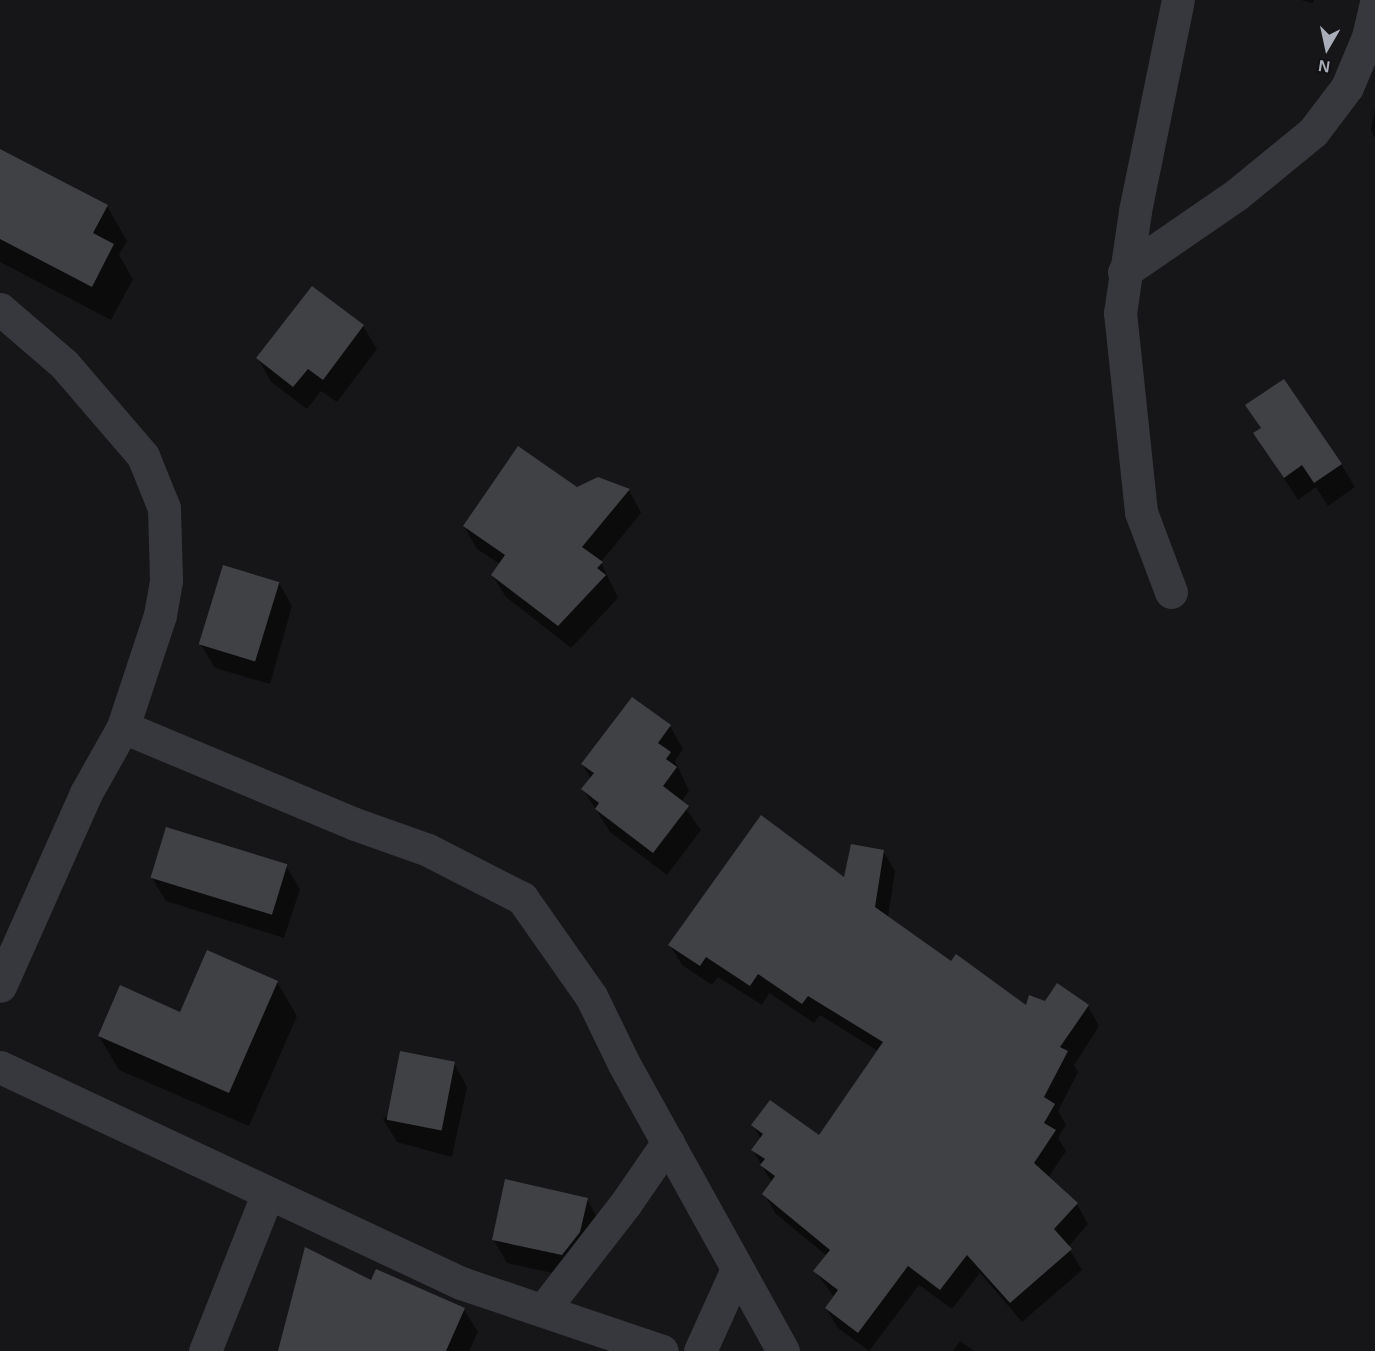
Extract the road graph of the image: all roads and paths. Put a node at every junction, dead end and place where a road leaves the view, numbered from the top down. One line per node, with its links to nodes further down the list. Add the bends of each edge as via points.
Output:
1 (1178, 0): 3 (street)
2 (1375, 10): 3 (street, via 1347,87 1313,132 1236,195)
3 (1124, 272): 5 (street, via 1120,313 1141,512)
4 (0, 309): 6 (street, via 64,364 118,424 143,456 164,508 166,581 160,615)
5 (1171, 592)
6 (123, 727): 7 (street, via 86,793); 9 (street, via 355,824 428,850 522,898 591,996)
7 (0, 986)
8 (0, 1067): 10 (street)
9 (668, 1142): 11 (street); 12 (street)
10 (267, 1195): 12 (street, via 470,1287); 13 (street)
11 (737, 1269): 15 (street); 16 (street)
12 (543, 1310): 14 (street)
13 (205, 1351)
14 (662, 1351)
15 (700, 1351)
16 (783, 1351)

